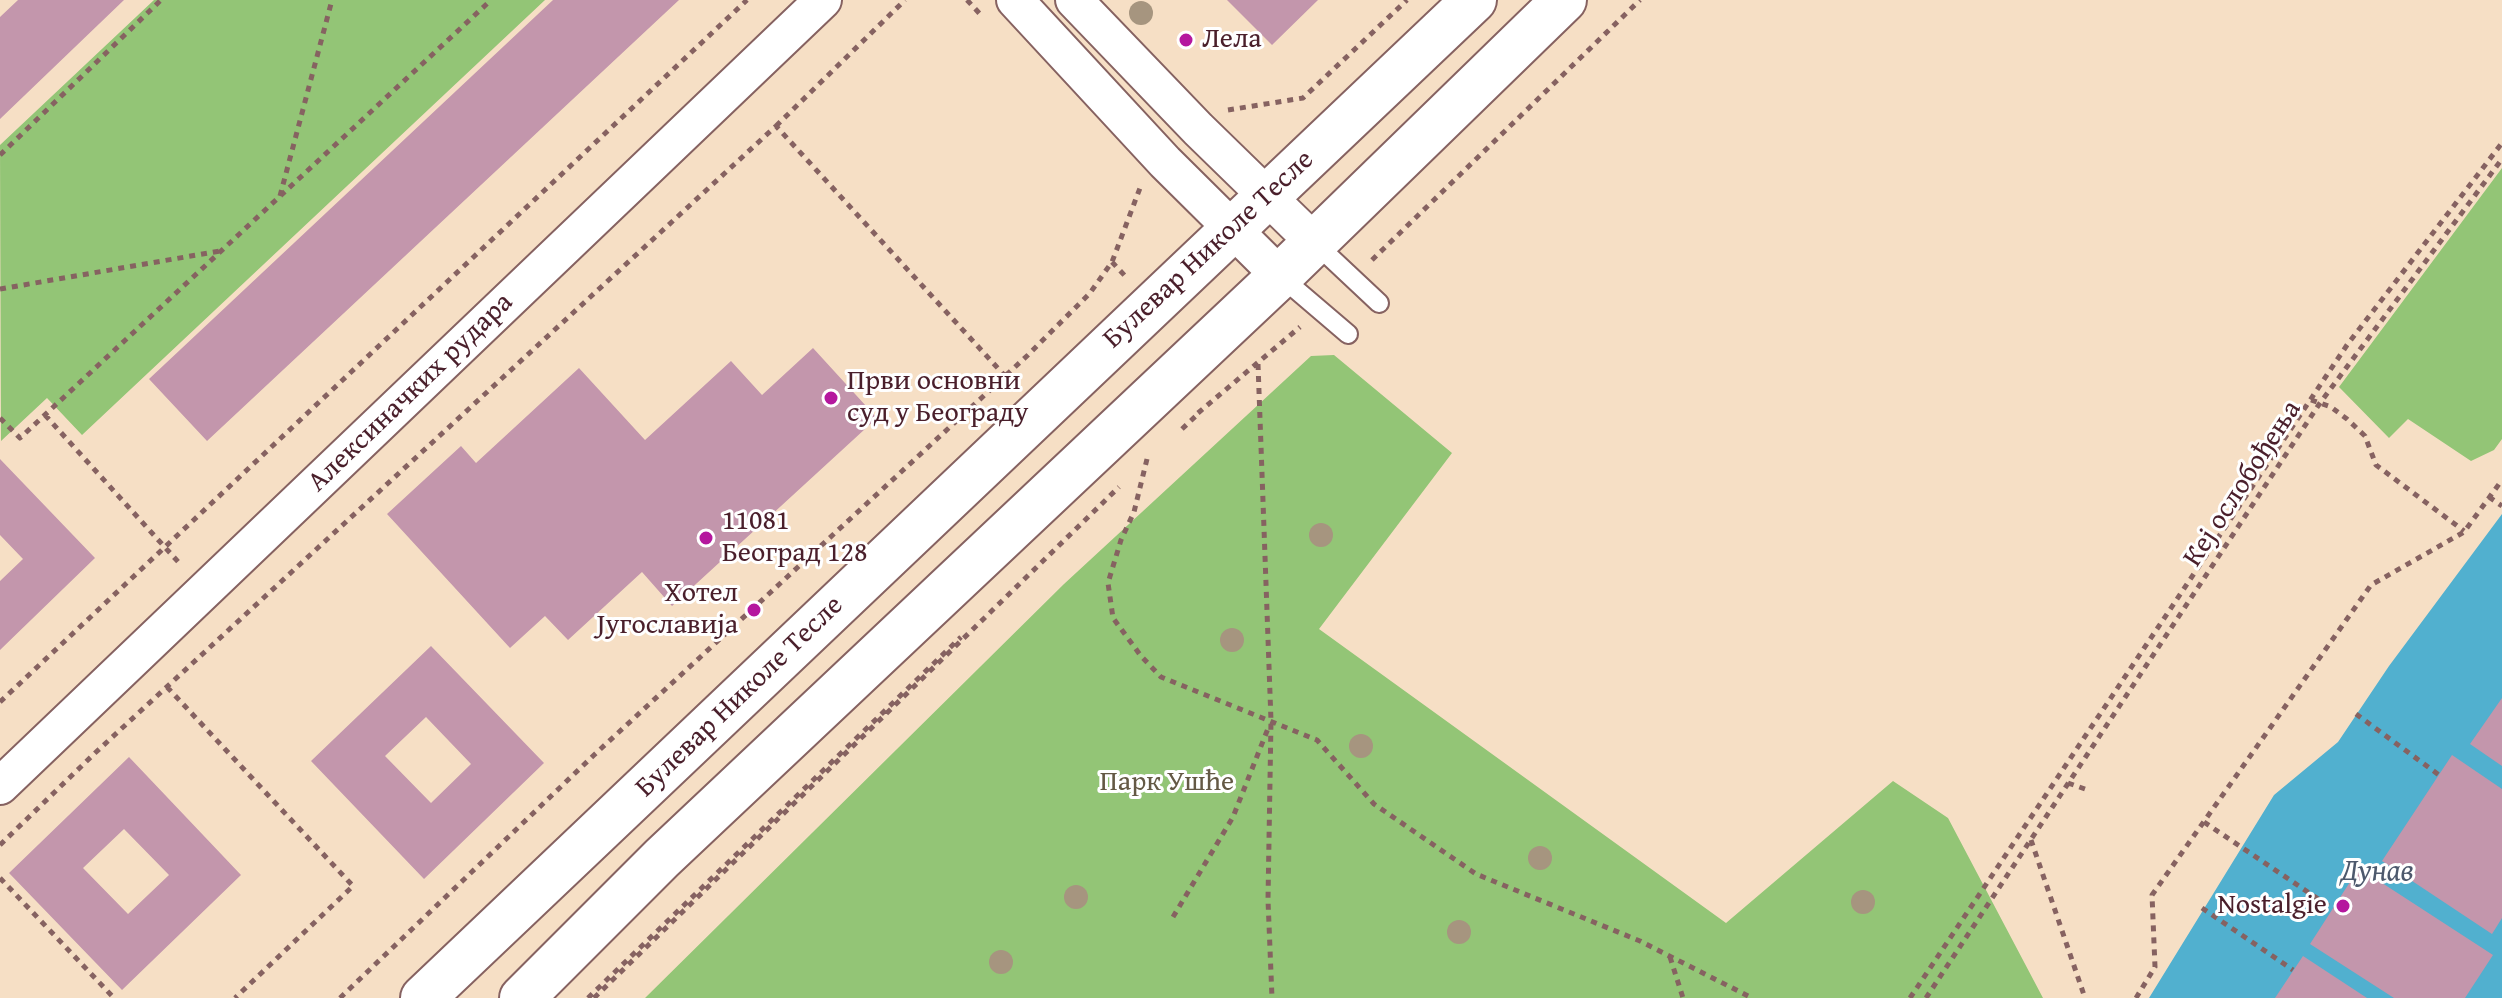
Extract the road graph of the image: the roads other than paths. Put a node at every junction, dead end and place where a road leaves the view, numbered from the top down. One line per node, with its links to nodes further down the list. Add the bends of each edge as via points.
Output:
1 (823, 0): 12 (street, Алексиначких рудара)
2 (1015, 0): 7 (street)
3 (1074, 0): 6 (street)
4 (1474, 0): 6 (main road, Булевар Николе Тесле)
5 (1564, 0): 8 (main road)
6 (1268, 197): 7 (main road, Булевар Николе Тесле); 8 (street)
7 (1233, 230): 9 (street); 13 (main road, Булевар Николе Тесле)
8 (1314, 242): 9 (main road); 10 (lane)
9 (1280, 276): 11 (lane); 14 (main road, via 662,858)
10 (1379, 303)
11 (1348, 334)
12 (0, 786)
13 (423, 998)
14 (522, 998)

